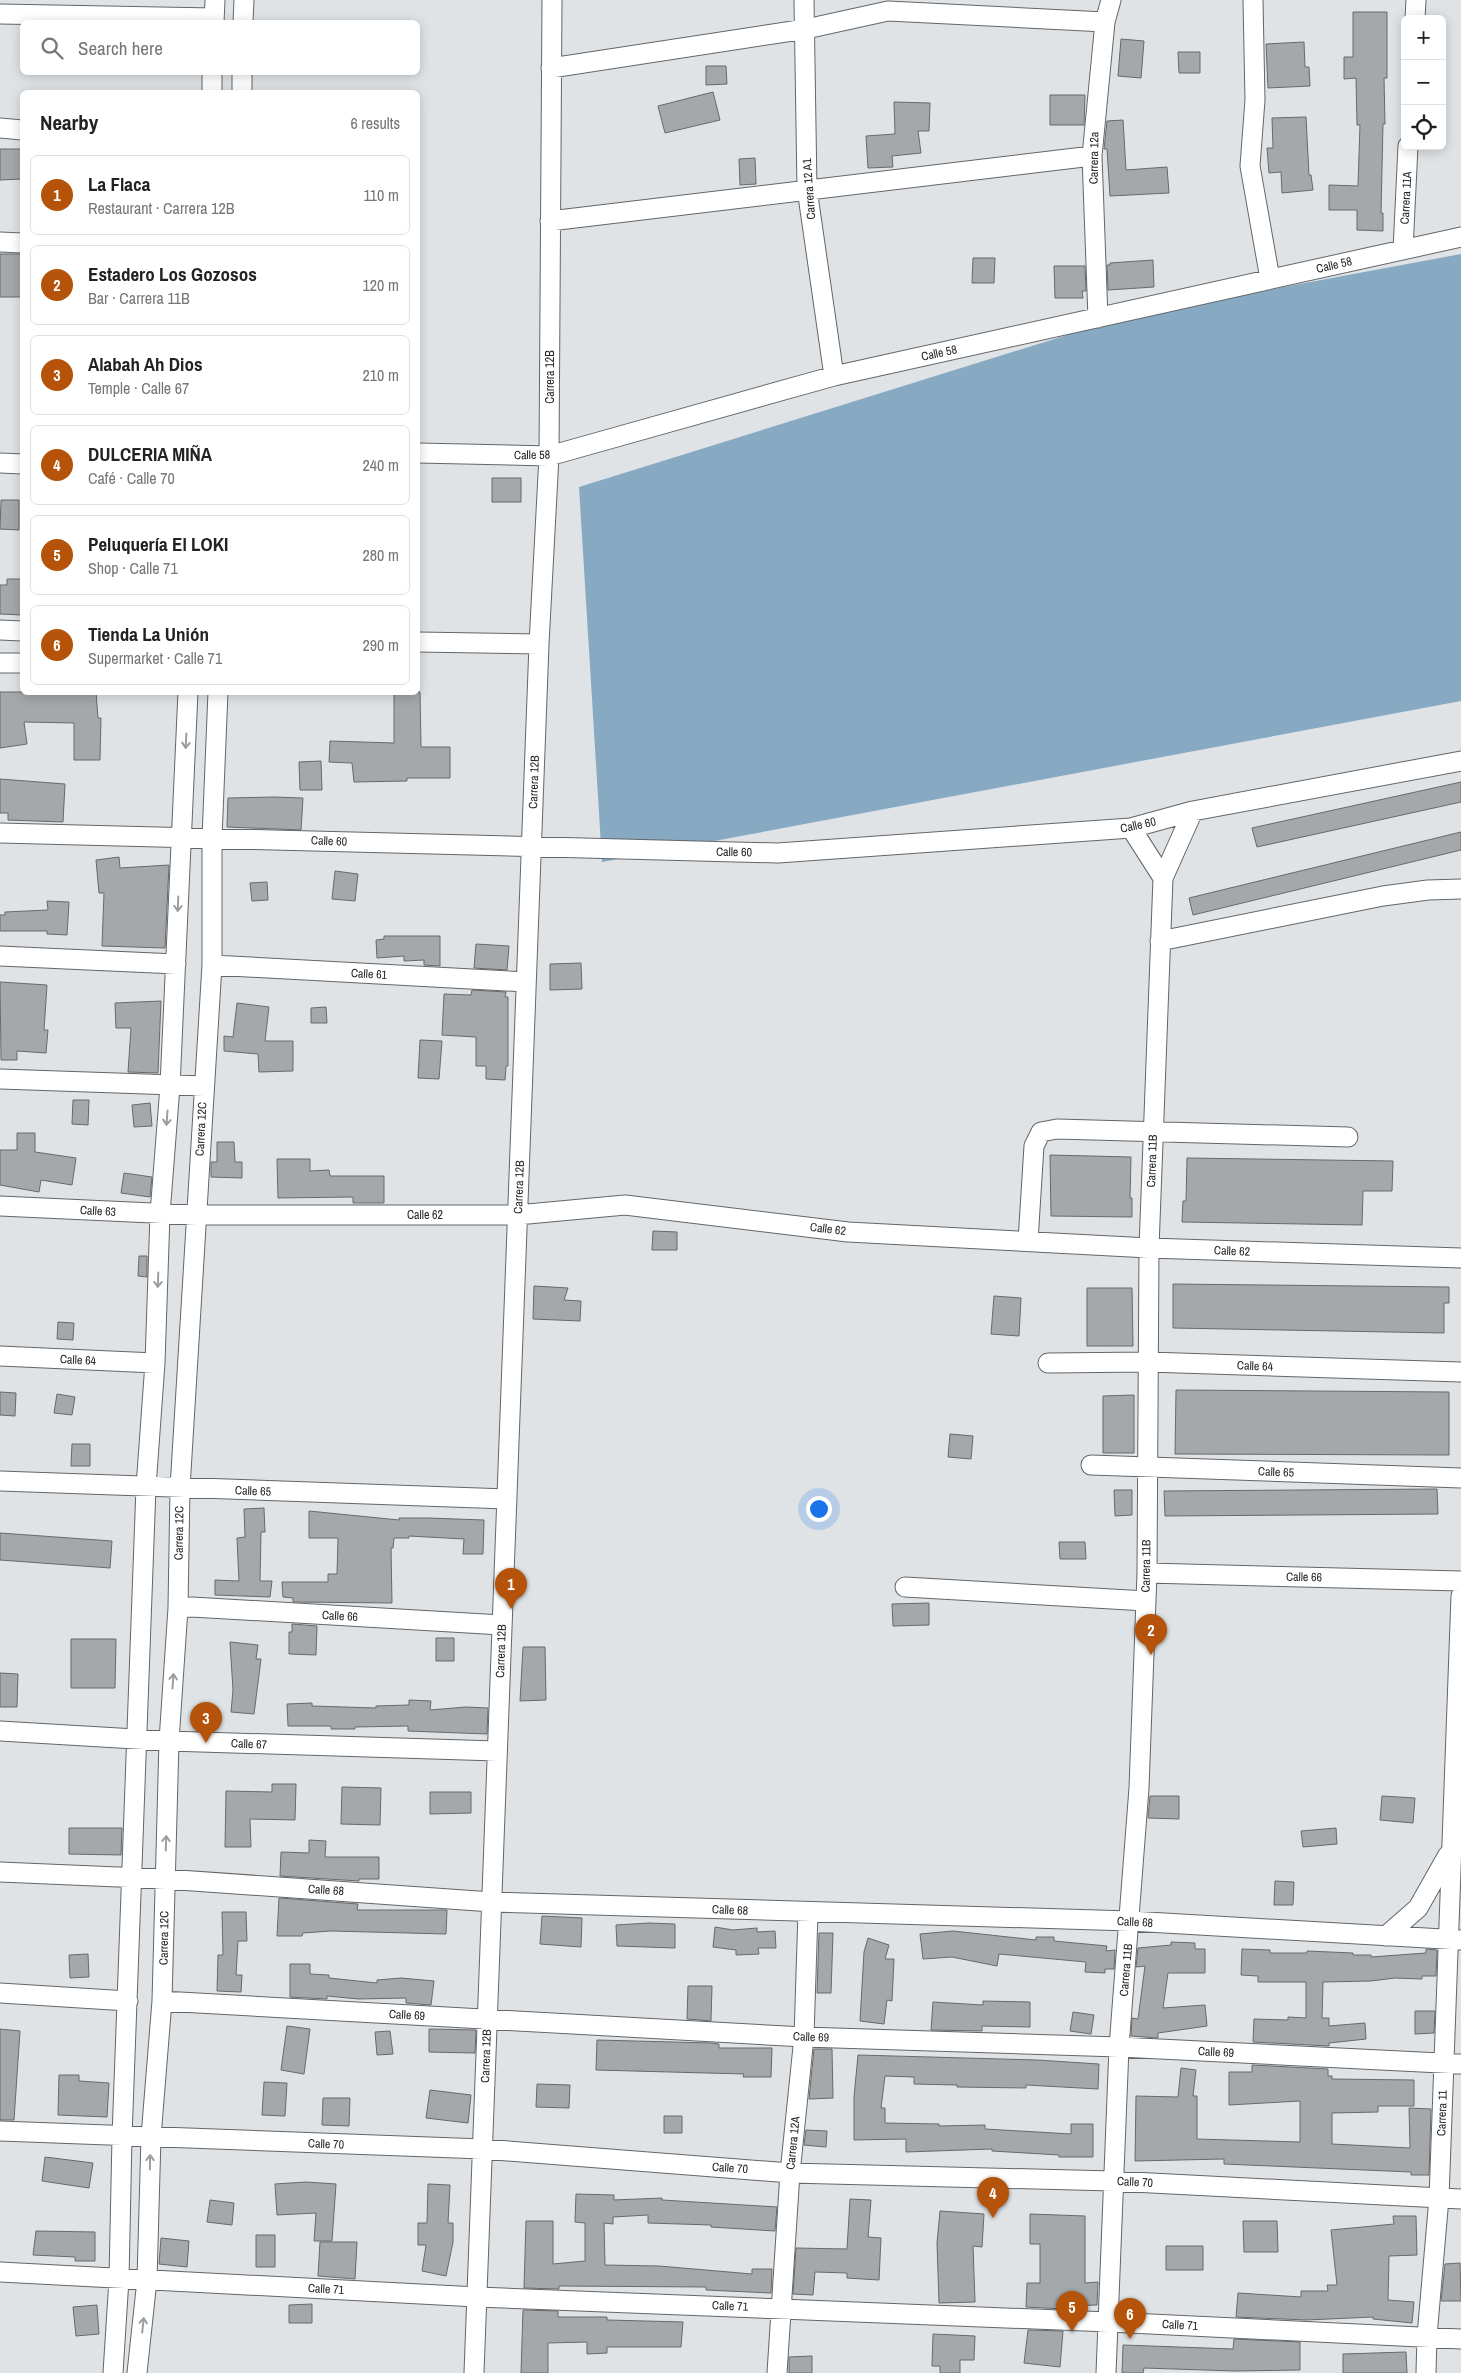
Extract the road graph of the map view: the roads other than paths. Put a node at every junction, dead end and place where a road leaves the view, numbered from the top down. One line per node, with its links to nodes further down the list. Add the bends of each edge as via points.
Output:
1 (244, 0): 10 (street)
2 (552, 0): 13 (street, Carrera 12B)
3 (804, 0): 12 (street, Carrera 12 A1)
4 (1111, 0): 11 (street, Carrera 12a)
5 (1254, 0): 28 (street, via 1255,100 1250,166)
6 (1416, 0): 9 (street)
7 (0, 14): 8 (street)
8 (214, 14)
9 (1415, 15)
10 (244, 20)
11 (1105, 22): 12 (street, via 888,11); 21 (street, Carrera 12a)
12 (806, 29): 13 (street); 22 (street, Carrera 12 A1)
13 (552, 68): 23 (street, Carrera 12B)
14 (212, 75): 16 (street)
15 (242, 75): 17 (street)
16 (212, 90)
17 (242, 90)
18 (0, 128): 19 (street)
19 (20, 130)
20 (1408, 150): 27 (street, Carrera 11A)
21 (1092, 156): 22 (street); 29 (street, Carrera 12a)
22 (807, 189): 23 (street); 30 (street, Carrera 12 A1)
23 (550, 221): 32 (street, Carrera 12B)
24 (1461, 237): 27 (street, Calle 58)
25 (0, 242): 26 (street)
26 (20, 242)
27 (1403, 250): 28 (street, Calle 58)
28 (1270, 279): 29 (street, Calle 58)
29 (1098, 318): 30 (street, Calle 58)
30 (834, 376): 32 (street, Calle 58)
31 (420, 453): 32 (street, Calle 58)
32 (549, 456): 38 (street, Carrera 12B)
33 (0, 463): 34 (street)
34 (20, 464)
35 (0, 630): 36 (street)
36 (20, 631)
37 (420, 642): 38 (street)
38 (539, 644): 49 (street, Carrera 12B)
39 (0, 663): 40 (street)
40 (20, 663)
41 (188, 695): 47 (street, one-way to 47)
42 (218, 695): 48 (street, Carrera 12C)
43 (1461, 761): 44 (street, Calle 60)
44 (1193, 811): 45 (street, Calle 60); 50 (street, Carrera 11B)
45 (1131, 828): 49 (street, Calle 60, via 778,853); 50 (street)
46 (0, 833): 47 (street, Calle 60)
47 (181, 837): 48 (street, Calle 60); 54 (street, one-way to 54)
48 (212, 838): 49 (street, Calle 60); 55 (street, Carrera 12C)
49 (531, 847): 56 (street, Carrera 12B)
50 (1163, 878): 52 (street, Carrera 11B)
51 (1461, 889): 52 (street, via 1383,896)
52 (1160, 941): 60 (street, Carrera 11B)
53 (0, 956): 54 (street)
54 (176, 964): 58 (street)
55 (212, 965): 56 (street, Calle 61); 59 (street, Carrera 12C)
56 (526, 982): 65 (street, Carrera 12B)
57 (0, 1078): 58 (street)
58 (170, 1086): 59 (street); 63 (street, one-way to 63)
59 (204, 1086): 64 (street, Carrera 12C)
60 (1153, 1132): 61 (street); 66 (street, via 1057,1129 1041,1132 1034,1146); 67 (street, Carrera 11B)
61 (1348, 1137)
62 (0, 1206): 63 (street, Calle 63)
63 (160, 1214): 64 (street, Calle 63); 71 (street, one-way to 71)
64 (196, 1215): 65 (street, Calle 62); 79 (street, Carrera 12C)
65 (518, 1215): 66 (street, Calle 62, via 625,1205 848,1232); 80 (street, Carrera 12B)
66 (1028, 1241): 67 (street, Calle 62)
67 (1149, 1248): 68 (street, Calle 62); 70 (street, Carrera 11B)
68 (1461, 1258)
69 (0, 1356): 71 (street, Calle 64)
70 (1148, 1362): 72 (street, Calle 64); 73 (street, Calle 64); 75 (street, Carrera 11B)
71 (155, 1363): 78 (street)
72 (1048, 1363)
73 (1461, 1372)
74 (1091, 1465): 75 (street, Calle 65)
75 (1146, 1467): 76 (street, Calle 65); 81 (street, Carrera 11B)
76 (1461, 1478)
77 (0, 1481): 78 (street, Calle 65)
78 (146, 1487): 79 (street, Calle 65); 90 (street)
79 (180, 1488): 80 (street, Calle 65); 86 (street, Carrera 12C)
80 (507, 1500): 87 (street, Carrera 12B)
81 (1147, 1574): 82 (street, Calle 66); 85 (street, Carrera 11B)
82 (1461, 1580)
83 (905, 1587): 85 (street)
84 (1461, 1596): 88 (street, Carrera 11)
85 (1146, 1601): 99 (street, Carrera 11B)
86 (178, 1608): 87 (street, Calle 66); 91 (street, Carrera 12C, one-way to 86)
87 (502, 1625): 92 (street, Carrera 12B)
88 (1459, 1659): 93 (street, Carrera 11)
89 (0, 1731): 90 (street, Calle 67)
90 (137, 1739): 91 (street, Calle 67); 95 (street)
91 (169, 1741): 92 (street, Calle 67); 96 (street, Carrera 12C, one-way to 91)
92 (498, 1751): 97 (street, Carrera 12B)
93 (1450, 1852): 100 (street, Carrera 11, via 1418,1908); 101 (street, Carrera 11)
94 (0, 1872): 95 (street, Calle 68)
95 (132, 1879): 96 (street, Calle 68); 103 (street)
96 (165, 1879): 97 (street, Calle 68); 104 (street, Carrera 12C)
97 (492, 1902): 98 (street, Calle 68); 105 (street, Carrera 12B)
98 (808, 1912): 99 (street, Calle 68); 106 (street, Carrera 12A)
99 (1130, 1921): 100 (street, Calle 68); 107 (street, Carrera 11B)
100 (1386, 1936): 101 (street, Calle 68)
101 (1455, 1940): 108 (street, Carrera 11)
102 (0, 1993): 103 (street)
103 (128, 2001): 110 (street)
104 (162, 2001): 105 (street, Calle 69); 111 (street, Carrera 12C)
105 (488, 2020): 106 (street, Calle 69); 112 (street, Carrera 12B)
106 (804, 2037): 107 (street, Calle 69); 113 (street, Carrera 12A)
107 (1119, 2047): 108 (street, Calle 69); 114 (street, Carrera 11B)
108 (1452, 2064): 115 (street, Carrera 11)
109 (0, 2131): 110 (street, Calle 70)
110 (122, 2137): 111 (street, Calle 70); 118 (street)
111 (151, 2137): 112 (street, Calle 70); 119 (street, Carrera 12C, one-way to 111)
112 (483, 2149): 113 (street, Calle 70); 120 (street, Carrera 12B)
113 (790, 2173): 114 (street, Calle 70); 121 (street, Carrera 12A)
114 (1113, 2181): 115 (street, Calle 70); 122 (street, Carrera 11B)
115 (1439, 2198): 116 (street, Calle 70); 123 (street, Carrera 11)
116 (1461, 2199)
117 (0, 2272): 118 (street, Calle 71)
118 (119, 2279): 119 (street, Calle 71); 125 (street)
119 (147, 2280): 120 (street, Calle 71); 126 (street, Carrera 12C, one-way to 119)
120 (477, 2297): 121 (street, Calle 71); 127 (street, Carrera 12B)
121 (780, 2308): 122 (street, Calle 71); 128 (street, Carrera 12A)
122 (1109, 2322): 123 (street, Calle 71); 129 (street, Carrera 11B)
123 (1427, 2336): 124 (street, Calle 71); 130 (street, Carrera 11)
124 (1461, 2339)
125 (113, 2373)
126 (137, 2373)
127 (474, 2373)
128 (777, 2373)
129 (1106, 2373)
130 (1426, 2373)

